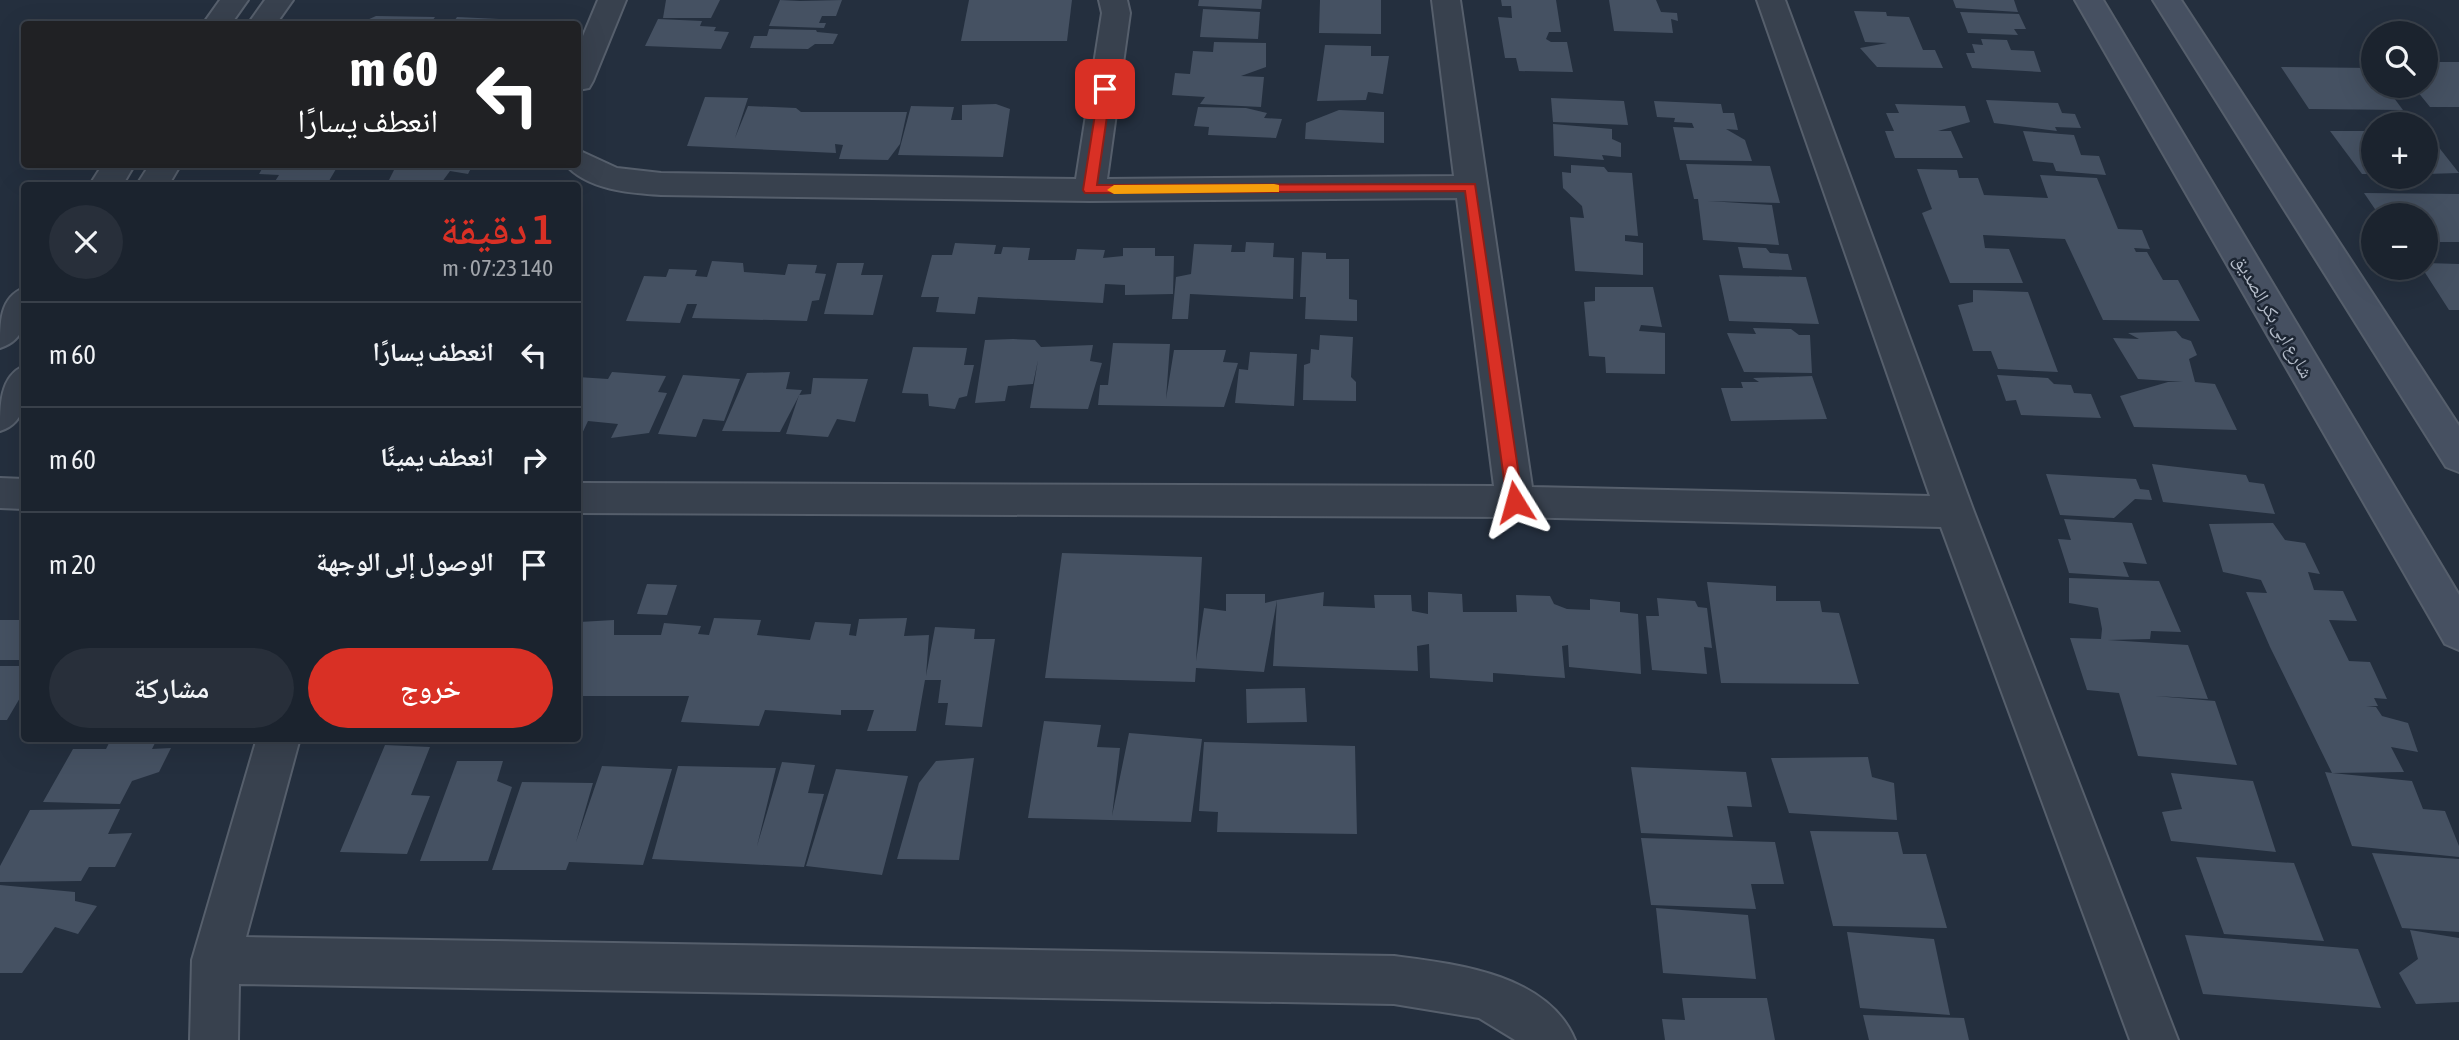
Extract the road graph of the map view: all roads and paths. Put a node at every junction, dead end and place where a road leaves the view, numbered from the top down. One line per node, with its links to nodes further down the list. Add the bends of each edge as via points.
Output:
1 (234, 0): 9 (street)
2 (279, 0): 10 (street)
3 (612, 0): 11 (street)
4 (1113, 0): 14 (street, via 1116,13)
5 (1446, 0): 13 (street)
6 (1771, 0): 24 (street)
7 (2089, 0): 25 (main road, شارع ابى بكر الصديق)
8 (2167, 0): 19 (main road)
9 (219, 21)
10 (264, 21)
11 (581, 74)
12 (581, 163): 14 (street, via 592,172 625,182 661,184)
13 (1471, 187): 14 (street); 23 (street)
14 (1090, 190)
15 (21, 304): 16 (street)
16 (0, 335)
17 (21, 385): 18 (street)
18 (0, 417)
19 (2459, 457)
20 (0, 493): 21 (street)
21 (21, 494)
22 (581, 498): 23 (street)
23 (1515, 502): 24 (street)
24 (1955, 512): 30 (street)
25 (2459, 632)
26 (278, 742): 27 (street)
27 (216, 960): 28 (street); 29 (street, via 1394,980 1469,990 1517,1009)
28 (214, 1040)
29 (1551, 1040)
30 (2154, 1040)

